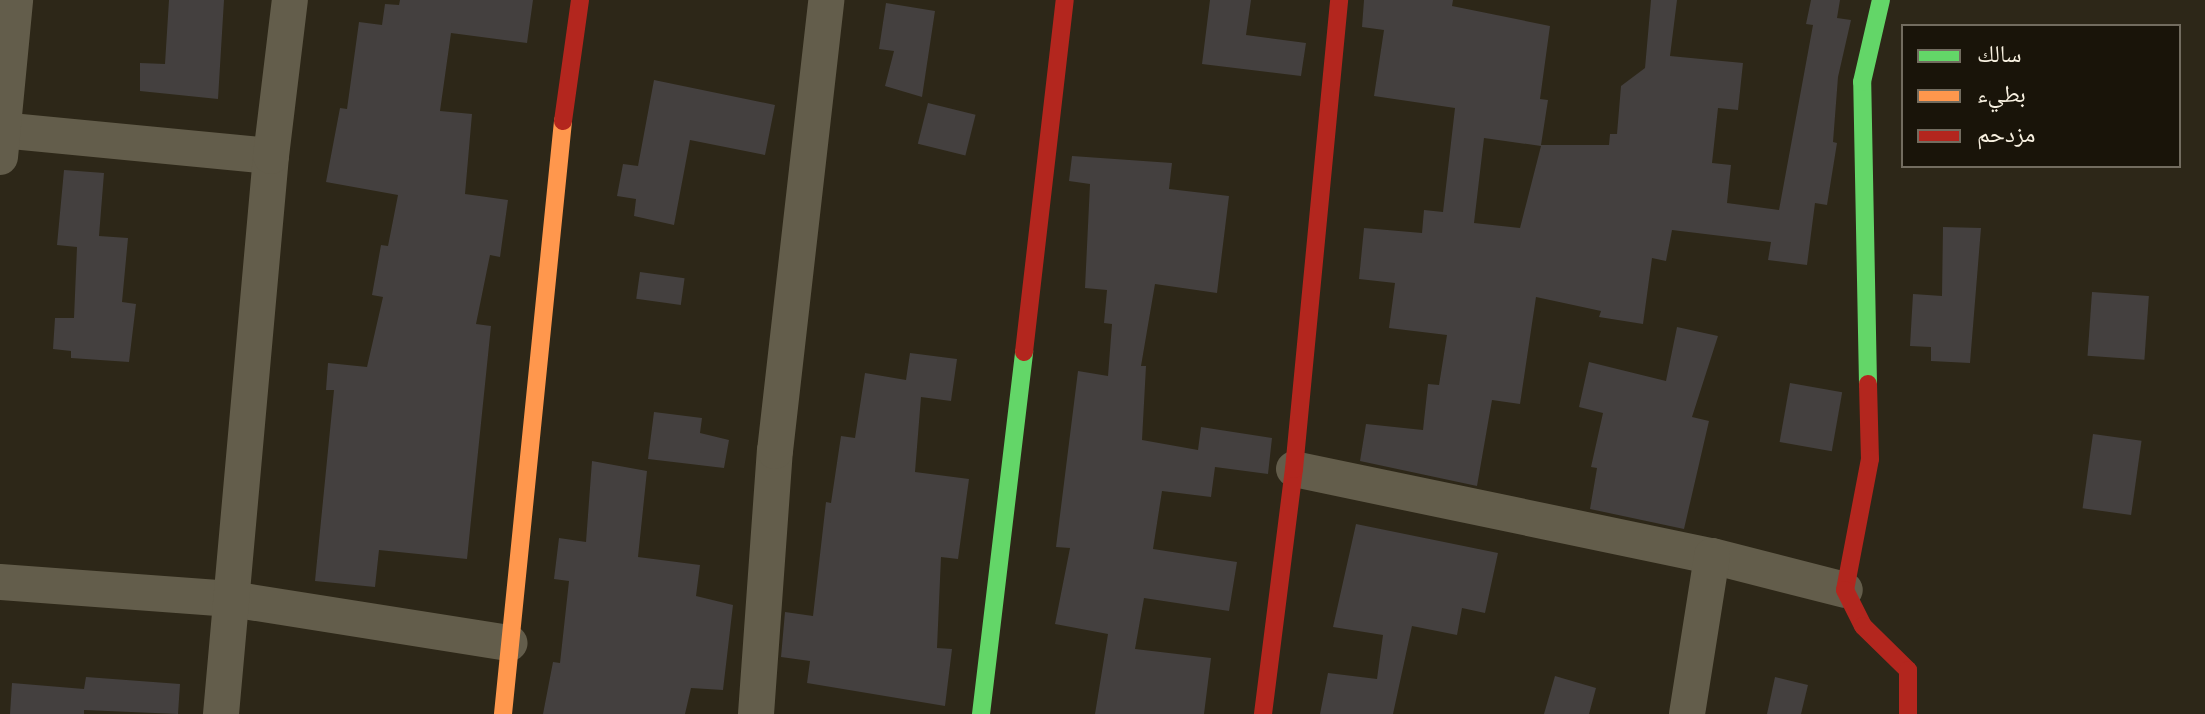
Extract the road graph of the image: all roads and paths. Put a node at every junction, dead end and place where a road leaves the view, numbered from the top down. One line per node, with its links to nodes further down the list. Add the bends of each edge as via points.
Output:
1 (15, 0): 8 (street)
2 (290, 0): 9 (street)
3 (580, 0): 15 (street, via 556,169)
4 (826, 0): 18 (street, via 775,451)
5 (1065, 0): 19 (street)
6 (1339, 0): 10 (street)
7 (1881, 0): 13 (street, via 1862,82 1870,459)
8 (1, 139): 9 (street)
9 (271, 156): 14 (street)
10 (1294, 469): 11 (street); 20 (street)
11 (1712, 556): 13 (street); 21 (street)
12 (0, 582): 14 (street)
13 (1845, 590): 22 (street, via 1863,626 1908,670)
14 (231, 599): 15 (street); 16 (street)
15 (510, 643): 17 (street)
16 (221, 714)
17 (503, 714)
18 (756, 714)
19 (981, 714)
20 (1263, 714)
21 (1687, 714)
22 (1908, 714)

